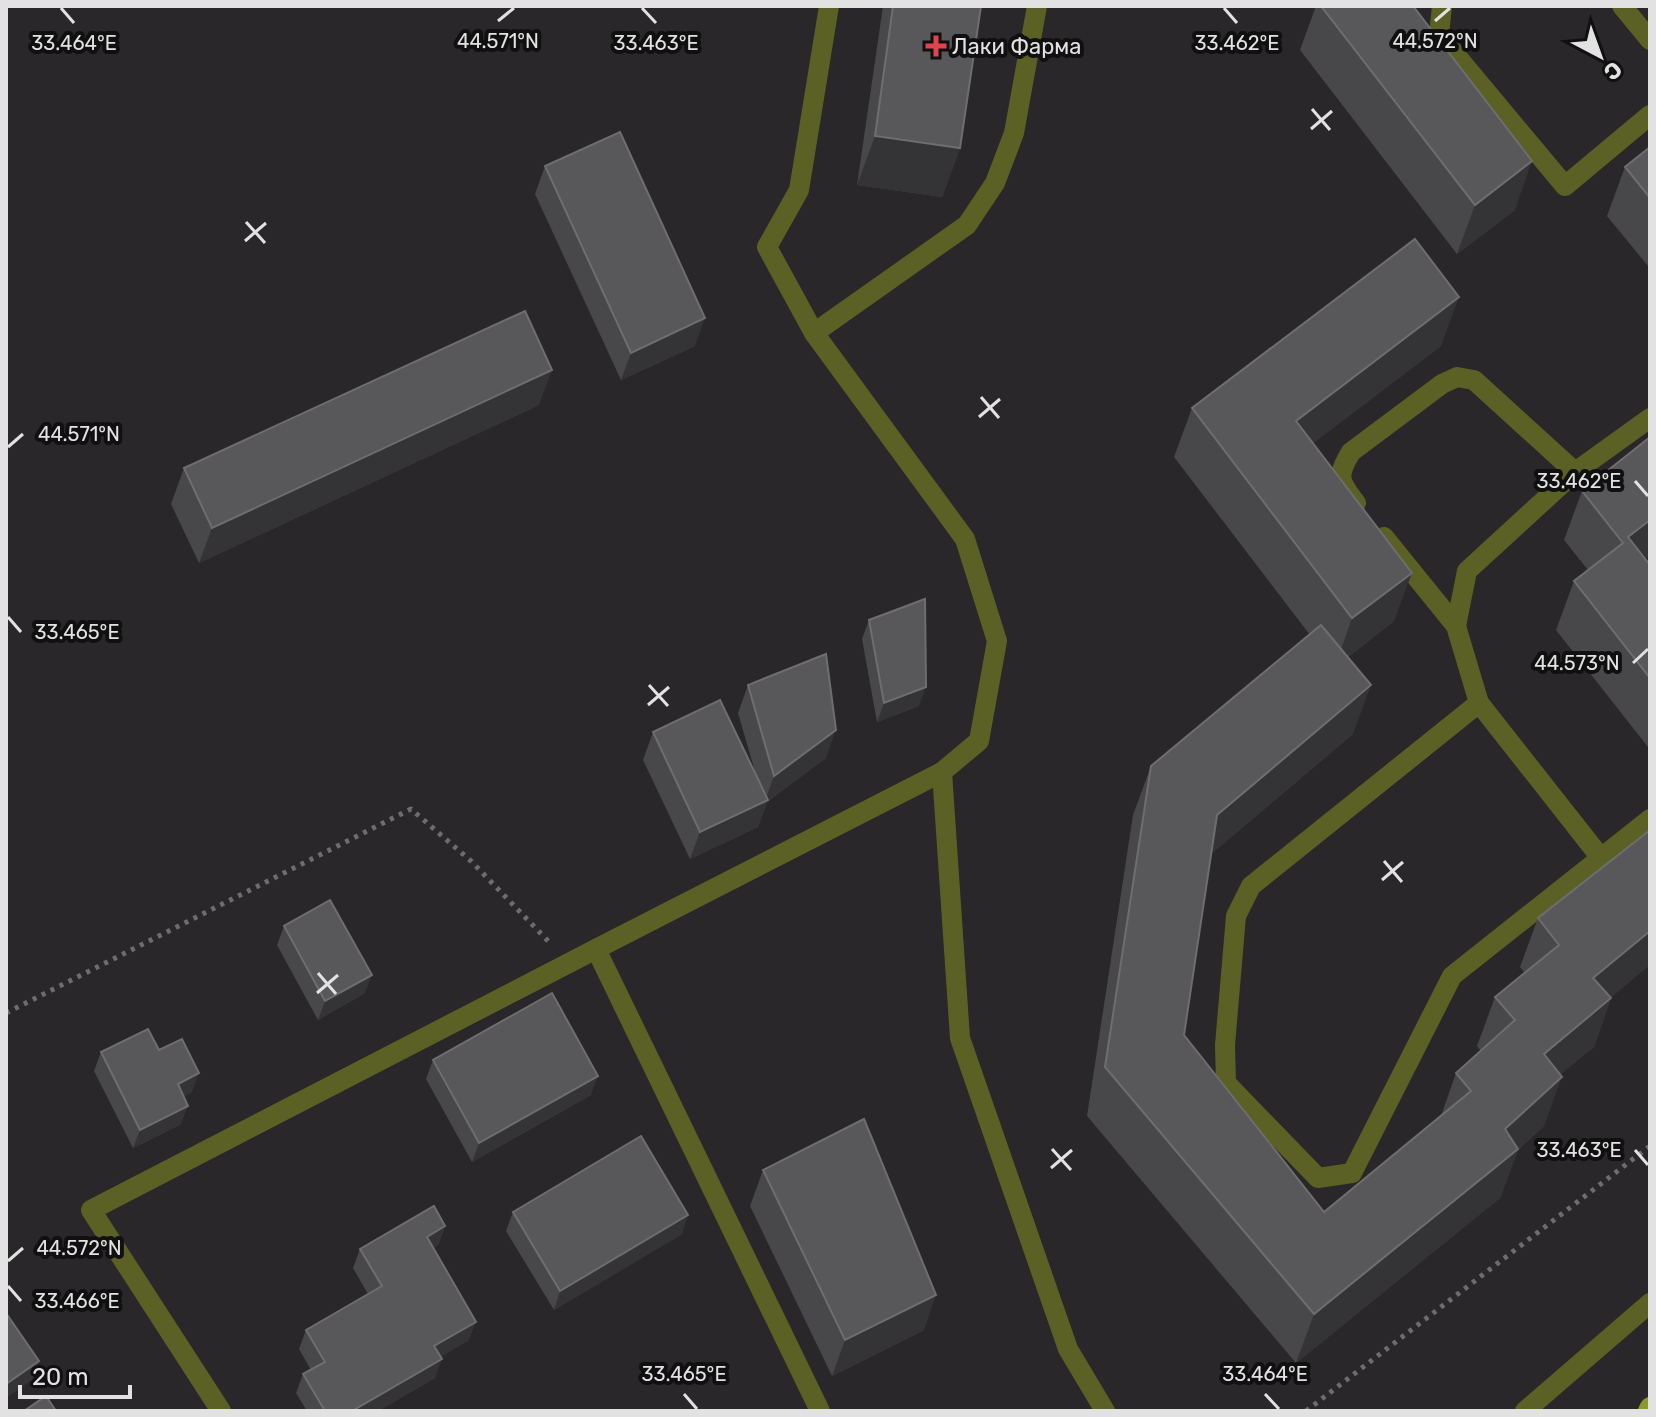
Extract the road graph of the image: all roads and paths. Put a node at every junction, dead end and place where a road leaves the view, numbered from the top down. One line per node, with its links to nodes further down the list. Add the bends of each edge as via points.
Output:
1 (829, 6): 7 (street, via 799,190 767,247)
2 (1037, 6): 7 (street, via 1014,133 995,183 967,225)
3 (1442, 6): 6 (street, via 1439,35 1565,186)
4 (1622, 6): 5 (street)
5 (1650, 40)
6 (1650, 115)
7 (814, 333): 12 (street, via 965,539 997,641 979,741)
8 (1650, 418): 9 (street)
9 (1575, 472): 10 (street, via 1467,571); 10 (street, via 1474,380 1457,377 1351,452 1342,468 1342,486)
10 (1456, 626): 11 (street)
11 (1479, 703): 14 (street); 14 (street, via 1251,886 1236,916 1226,1083 1318,1178 1352,1173 1452,976)
12 (942, 772): 15 (street); 22 (street, via 960,1038 1068,1349)
13 (1650, 819): 14 (street)
14 (1601, 858)
15 (596, 949): 16 (path, via 554,946 411,809); 20 (street, via 91,1210); 21 (street)
16 (6, 1013)
17 (1650, 1146): 19 (path)
18 (1650, 1303): 23 (street)
19 (1310, 1410)
20 (221, 1411)
21 (820, 1411)
22 (1105, 1411)
23 (1525, 1411)

